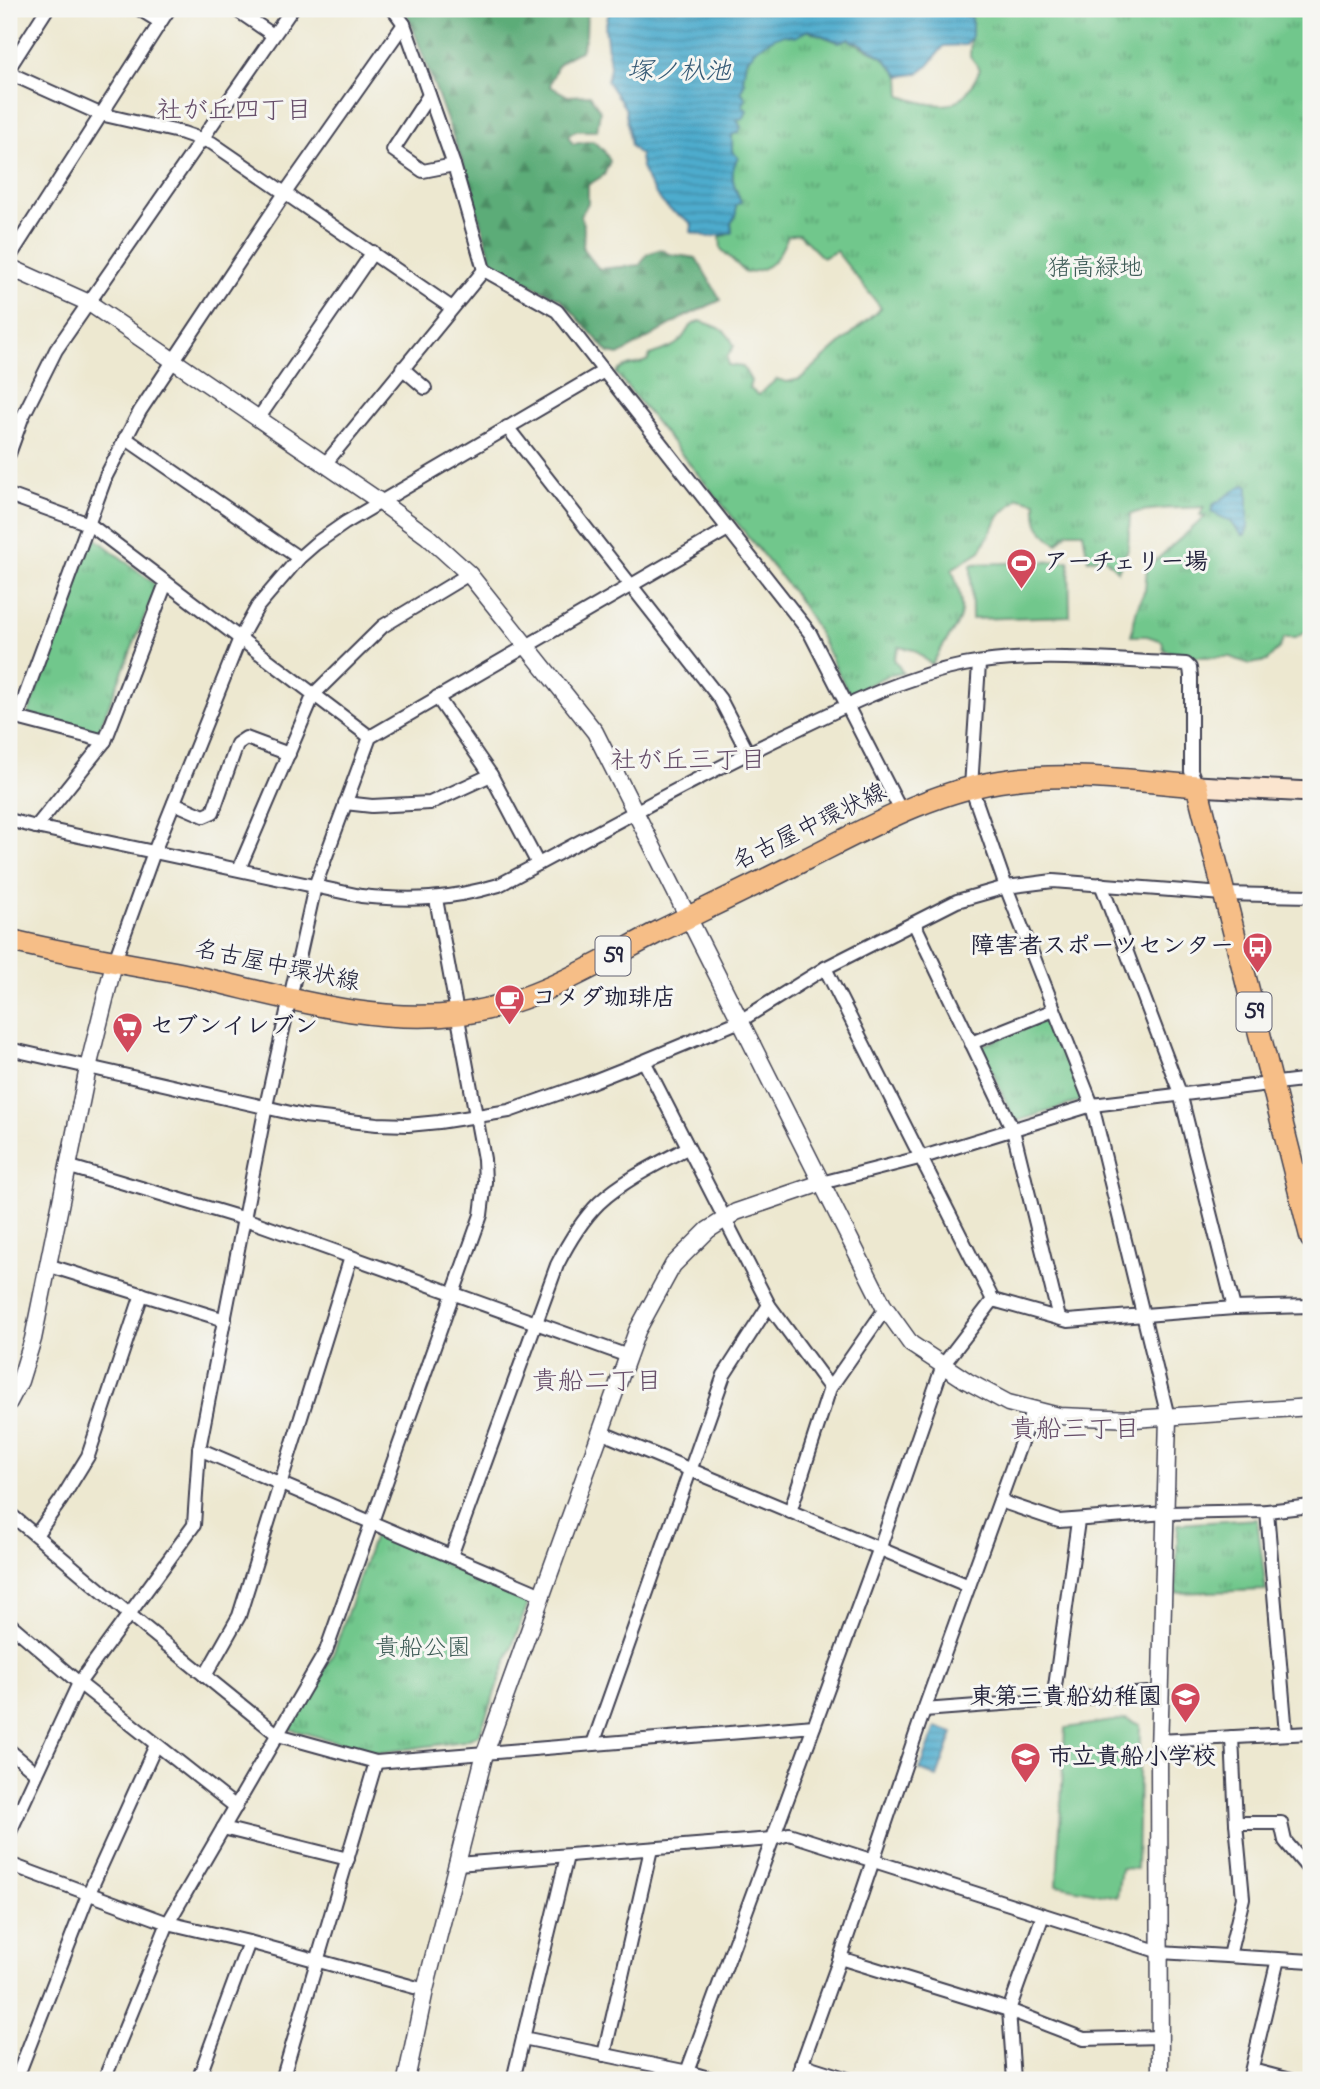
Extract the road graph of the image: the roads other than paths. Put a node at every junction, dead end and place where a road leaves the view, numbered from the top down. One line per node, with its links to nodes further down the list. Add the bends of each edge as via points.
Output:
1 (47, 9): 10 (street)
2 (139, 9): 7 (street)
3 (169, 9): 7 (street)
4 (235, 9): 9 (street)
5 (292, 9): 9 (street)
6 (393, 9): 8 (street)
7 (160, 22): 13 (street)
8 (404, 24): 12 (street); 16 (street)
9 (273, 35): 14 (street)
10 (9, 68)
11 (9, 73): 13 (street)
12 (429, 95): 15 (street); 15 (street, via 393,150 423,171)
13 (100, 114): 14 (street); 18 (street)
14 (201, 138): 16 (street); 21 (street)
15 (454, 165): 20 (street)
16 (285, 193): 17 (street); 23 (street)
17 (373, 252): 22 (street); 29 (street)
18 (9, 258)
19 (9, 267): 21 (street)
20 (484, 270): 22 (street); 25 (street, via 557,311)
21 (89, 303): 23 (street); 28 (street, via 56,350)
22 (452, 308): 24 (street)
23 (173, 359): 29 (street); 31 (street)
24 (402, 368): 26 (street); 33 (street)
25 (604, 371): 30 (street); 37 (street)
26 (425, 387)
27 (9, 412): 28 (street)
28 (22, 418): 32 (street)
29 (258, 419): 33 (street)
30 (507, 427): 35 (street); 41 (street)
31 (125, 438): 36 (street); 38 (street)
32 (9, 454)
33 (325, 464): 35 (street)
34 (9, 495): 36 (street)
35 (382, 503): 38 (street, via 345,523); 39 (street)
36 (89, 524): 40 (street); 48 (street)
37 (728, 529): 41 (street); 47 (street, via 810,633)
38 (299, 558): 42 (street, via 258,606)
39 (469, 574): 43 (street); 45 (street, via 383,626)
40 (166, 583): 42 (street); 50 (street)
41 (632, 585): 43 (street); 51 (street, via 720,699)
42 (240, 638): 45 (street); 57 (street)
43 (525, 646): 46 (street); 60 (street, via 595,732)
44 (979, 664): 47 (street, via 907,681); 54 (street, via 1060,657 1186,664 1191,676 1191,771); 55 (street)
45 (314, 694): 49 (street); 52 (street)
46 (438, 697): 49 (street); 53 (street)
47 (848, 705): 51 (street); 59 (street)
48 (13, 717): 50 (street)
49 (370, 737): 58 (street)
50 (105, 741): 62 (street)
51 (748, 753): 60 (street)
52 (289, 754): 57 (street, via 246,737 237,744 213,812 204,816); 65 (street)
53 (491, 775): 58 (street, via 430,803); 64 (street)
54 (1197, 786): 55 (main road, 名古屋中環状線 / 59, via 1038,777); 56 (main road); 69 (main road, 59)
55 (971, 787): 59 (main road, 名古屋中環状線 / 59); 68 (street)
56 (1311, 792)
57 (173, 803): 63 (street)
58 (345, 803): 67 (street)
59 (901, 811): 72 (main road, 名古屋中環状線 / 59)
60 (634, 812): 64 (street); 72 (street)
61 (9, 820): 62 (street)
62 (36, 827): 63 (street)
63 (154, 852): 65 (street); 75 (street)
64 (538, 864): 71 (street, via 499,885)
65 (239, 869): 67 (street)
66 (1101, 884): 68 (street, via 1053,881); 69 (street); 87 (street)
67 (315, 886): 71 (street, via 371,897); 77 (street)
68 (1006, 887): 73 (street, via 957,901); 78 (street)
69 (1223, 894): 70 (street); 86 (main road, 59)
70 (1311, 896)
71 (436, 899): 79 (street)
72 (688, 917): 79 (main road, 名古屋中環状線 / 59, via 582,973 517,1000); 80 (street)
73 (914, 923): 76 (street); 81 (street)
74 (9, 940): 75 (main road, 名古屋中環状線 / 59)
75 (114, 963): 77 (main road, 名古屋中環状線 / 59); 84 (street)
76 (825, 968): 80 (street); 93 (street)
77 (290, 999): 79 (main road, 名古屋中環状線 / 59, via 391,1016); 89 (street)
78 (1054, 1010): 81 (street); 88 (street)
79 (459, 1014): 90 (street)
80 (740, 1021): 83 (street); 95 (street)
81 (971, 1043): 91 (street)
82 (9, 1049): 84 (street)
83 (644, 1061): 90 (street, via 527,1105); 92 (street)
84 (88, 1068): 89 (street); 94 (street)
85 (1311, 1079): 86 (street)
86 (1273, 1083): 87 (street); 98 (main road, 59)
87 (1180, 1093): 88 (street); 106 (street)
88 (1092, 1105): 91 (street); 108 (street)
89 (266, 1106): 90 (street, via 304,1116 377,1124); 96 (street)
90 (476, 1117): 101 (street, via 484,1159 481,1215)
91 (1013, 1130): 93 (street); 109 (street)
92 (687, 1148): 97 (street); 111 (street, via 600,1202 573,1234)
93 (923, 1157): 95 (street); 103 (street)
94 (67, 1166): 96 (street); 100 (street)
95 (821, 1183): 97 (street); 107 (street)
96 (245, 1219): 99 (street); 110 (street)
97 (725, 1219): 104 (street); 112 (street, via 673,1265)
98 (1311, 1238)
99 (351, 1256): 101 (street); 122 (street)
100 (47, 1265): 102 (street); 115 (street, via 27,1361)
101 (453, 1293): 111 (street); 130 (street)
102 (142, 1294): 110 (street); 131 (street, via 88,1456)
103 (993, 1300): 109 (street); 113 (street)
104 (769, 1306): 114 (street); 121 (street, via 724,1375)
105 (1311, 1306): 106 (street)
106 (1234, 1308): 108 (street)
107 (886, 1309): 113 (street, via 911,1344); 114 (street)
108 (1143, 1315): 109 (street); 118 (street)
109 (1059, 1318)
110 (225, 1320): 120 (street)
111 (535, 1324): 112 (street); 133 (street)
112 (628, 1356): 119 (street)
113 (943, 1365): 117 (street, via 1008,1403); 132 (street)
114 (830, 1388): 125 (street)
115 (9, 1402)
116 (1311, 1407): 118 (street)
117 (1033, 1409): 118 (street, via 1059,1416); 123 (street)
118 (1168, 1417): 128 (street)
119 (600, 1432): 121 (street); 135 (street)
120 (199, 1449): 122 (street); 136 (street, via 194,1524)
121 (691, 1469): 125 (street); 149 (street)
122 (282, 1484): 130 (street); 138 (street, via 239,1616)
123 (1000, 1501): 129 (street, via 1059,1521); 134 (street)
124 (1311, 1506): 126 (street)
125 (790, 1511): 132 (street)
126 (1267, 1511): 128 (street); 146 (street)
127 (9, 1513): 131 (street)
128 (1166, 1513): 129 (street); 140 (street)
129 (1078, 1521): 141 (street)
130 (373, 1522): 133 (street); 145 (street, via 326,1651)
131 (36, 1535): 136 (street)
132 (878, 1550): 134 (street); 143 (street)
133 (451, 1556): 135 (street)
134 (969, 1586): 142 (street)
135 (542, 1595): 152 (street)
136 (130, 1615): 138 (street); 139 (street)
137 (9, 1623): 139 (street)
138 (205, 1676): 145 (street)
139 (79, 1683): 150 (street); 154 (street)
140 (1161, 1692): 141 (street); 148 (street)
141 (1053, 1701): 142 (street)
142 (923, 1710): 163 (street)
143 (814, 1726): 149 (street); 159 (street)
144 (1311, 1733): 146 (street)
145 (278, 1734): 153 (street); 155 (street)
146 (1286, 1734): 147 (street)
147 (1232, 1737): 148 (street); 156 (street)
148 (1159, 1741): 171 (street)
149 (593, 1744): 152 (street)
150 (156, 1745): 155 (street); 167 (street)
151 (9, 1750): 154 (street)
152 (485, 1754): 153 (street); 165 (street)
153 (376, 1762): 162 (street)
154 (36, 1773): 158 (street)
155 (236, 1807): 157 (street)
156 (1236, 1823): 166 (street, via 1281,1823 1285,1841); 172 (street, via 1243,1898)
157 (223, 1828): 162 (street); 169 (street)
158 (9, 1834)
159 (772, 1839): 160 (street); 163 (street, via 789,1834); 184 (street)
160 (651, 1849): 161 (street); 181 (street)
161 (567, 1856): 165 (street); 180 (street)
162 (348, 1859): 175 (street)
163 (871, 1861): 168 (street); 173 (street)
164 (9, 1864): 167 (street)
165 (457, 1864): 177 (street)
166 (1311, 1872)
167 (88, 1895): 169 (street); 185 (street)
168 (1043, 1915): 171 (street); 178 (street)
169 (168, 1923): 170 (street); 186 (street)
170 (249, 1942): 175 (street); 187 (street)
171 (1160, 1952): 172 (street); 179 (street)
172 (1229, 1956): 174 (street)
173 (840, 1958): 178 (street); 182 (street)
174 (1278, 1959): 176 (street); 183 (street)
175 (315, 1961): 177 (street); 188 (street)
176 (1311, 1961)
177 (425, 1990): 189 (street)
178 (1009, 2010): 179 (street, via 1084,2039); 194 (street)
179 (1160, 2037): 195 (street)
180 (523, 2038): 181 (street); 190 (street)
181 (604, 2055): 184 (street)
182 (801, 2064): 192 (street); 193 (street)
183 (1250, 2075): 196 (street)
184 (686, 2076): 191 (street)
185 (12, 2080)
186 (104, 2080)
187 (198, 2080)
188 (282, 2080)
189 (406, 2080)
190 (513, 2080)
191 (715, 2080)
192 (796, 2080)
193 (851, 2080)
194 (1014, 2080)
195 (1160, 2080)
196 (1290, 2080)

